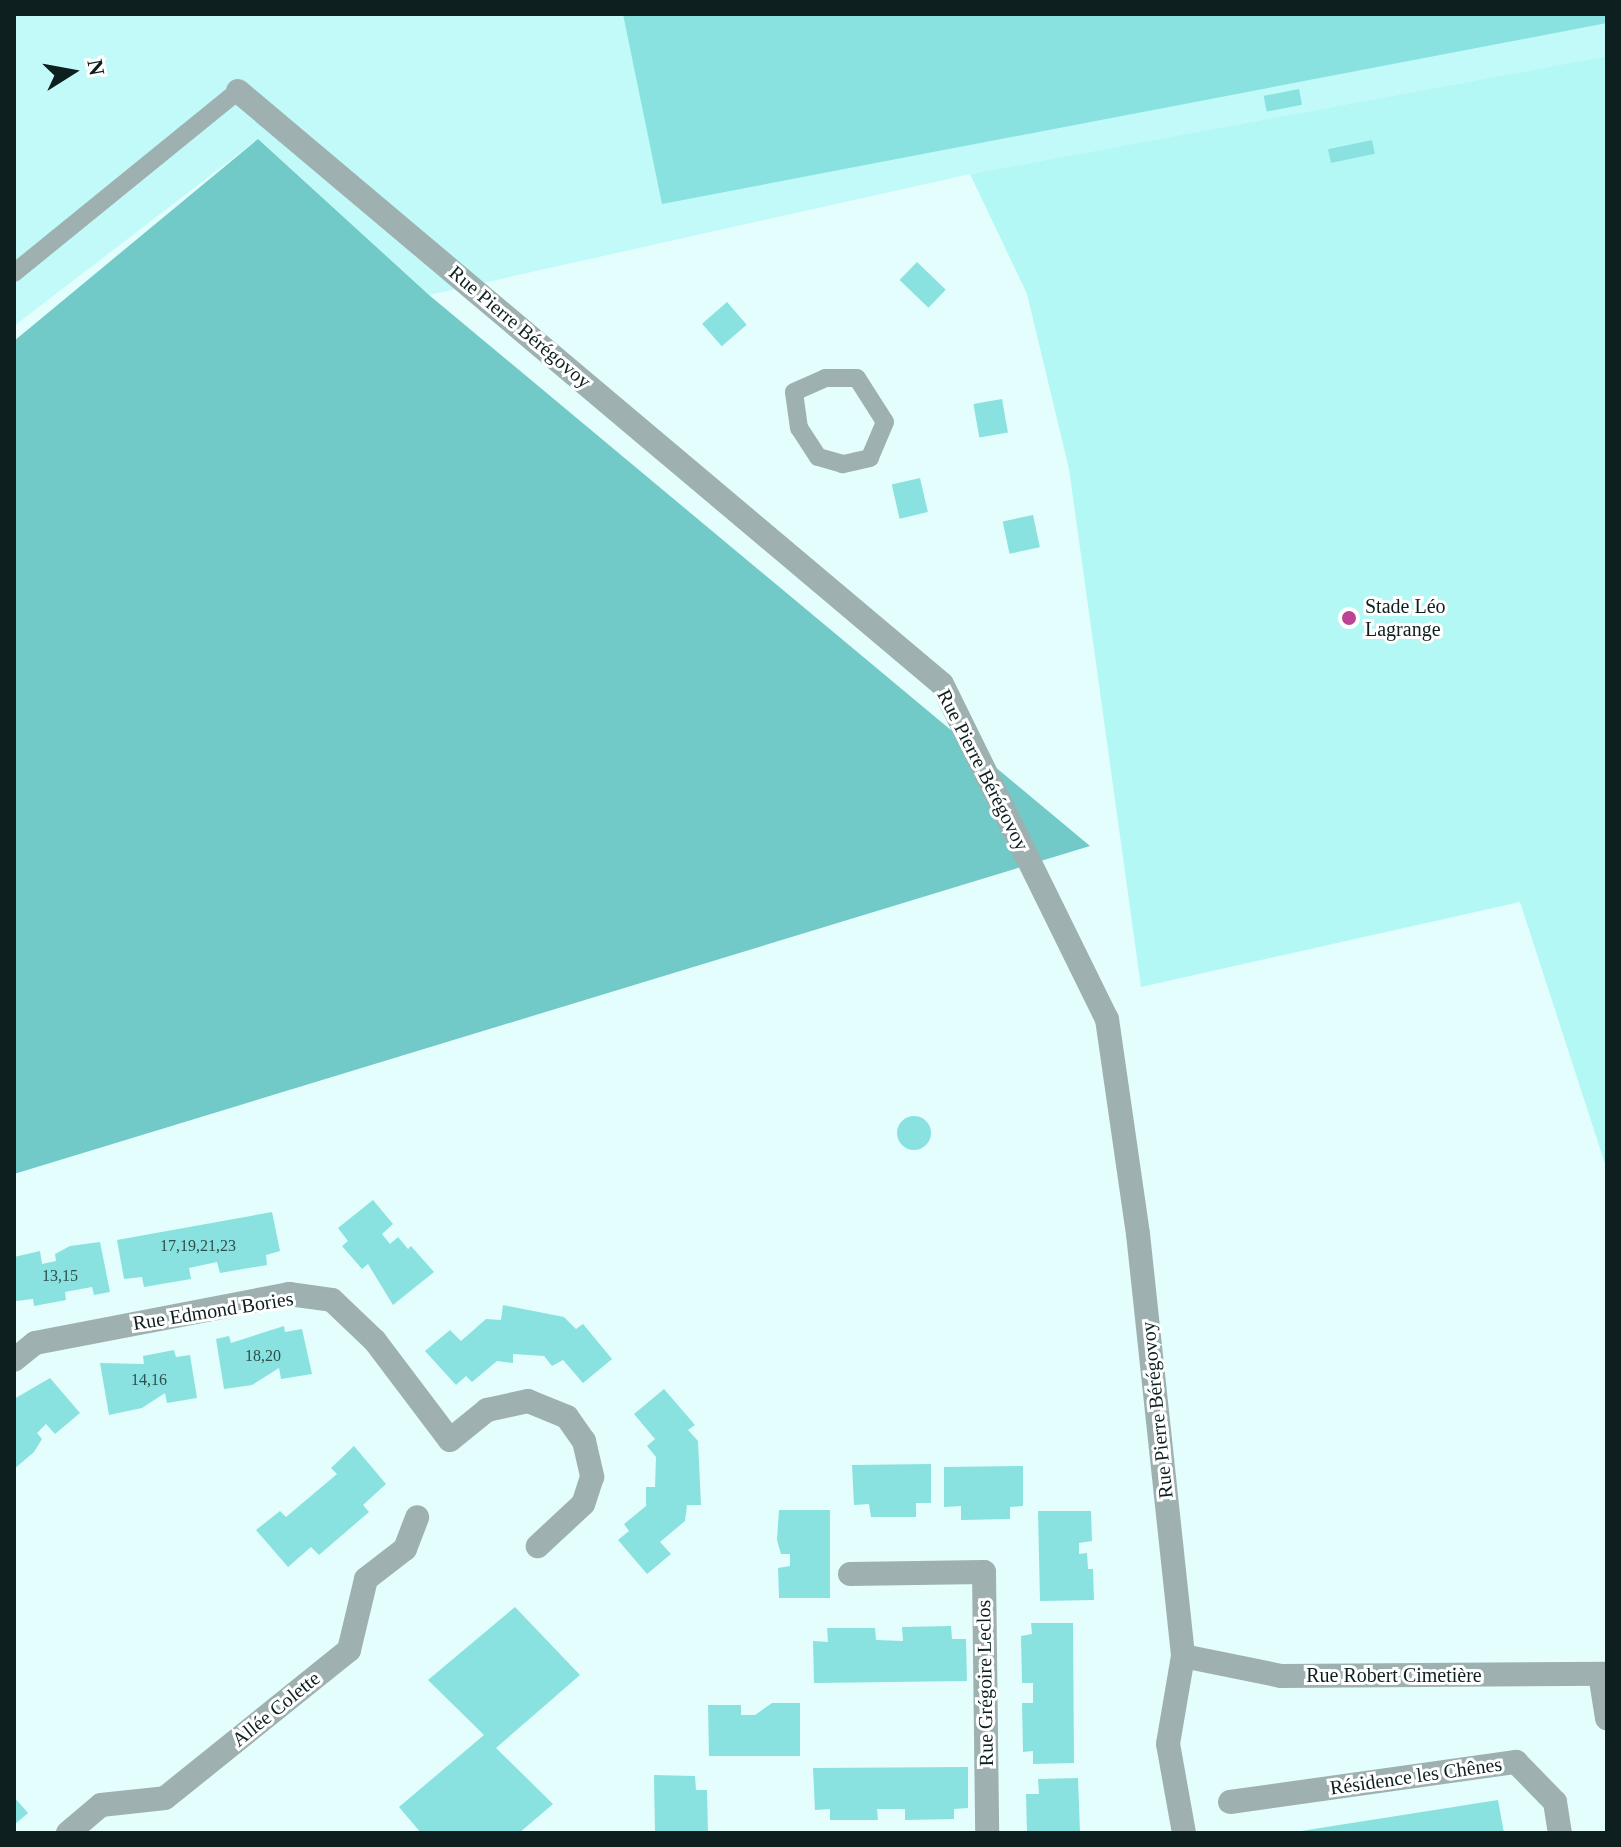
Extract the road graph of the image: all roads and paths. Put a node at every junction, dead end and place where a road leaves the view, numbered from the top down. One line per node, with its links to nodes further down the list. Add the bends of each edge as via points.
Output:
1 (238, 91): 2 (lane); 8 (street, Rue Pierre Bérégovoy, via 942,684 1107,1019 1138,1234)
2 (14, 273)
3 (870, 458): 3 (lane, via 885,422 857,378 825,378 794,392 799,428 818,457 843,464)
4 (14, 1360): 6 (street, Rue Edmond Bories, via 35,1343 274,1297 332,1300 375,1341 450,1440 487,1410 528,1401 567,1417 584,1441 592,1477 583,1504)
5 (417, 1517): 12 (street, Allée Colette, via 405,1549 366,1579 349,1650 165,1798 101,1805)
6 (538, 1546)
7 (850, 1574): 13 (street, Rue Grégoire Leclos, via 984,1572)
8 (1183, 1656): 9 (street, Rue Robert Cimetière, via 1281,1676); 14 (street, Rue Pierre Bérégovoy, via 1168,1744)
9 (1604, 1674): 10 (street)
10 (1607, 1718)
11 (1230, 1802): 15 (street, Résidence les Chênes, via 1516,1762 1555,1802)
12 (68, 1833)
13 (987, 1833)
14 (1184, 1833)
15 (1560, 1833)

